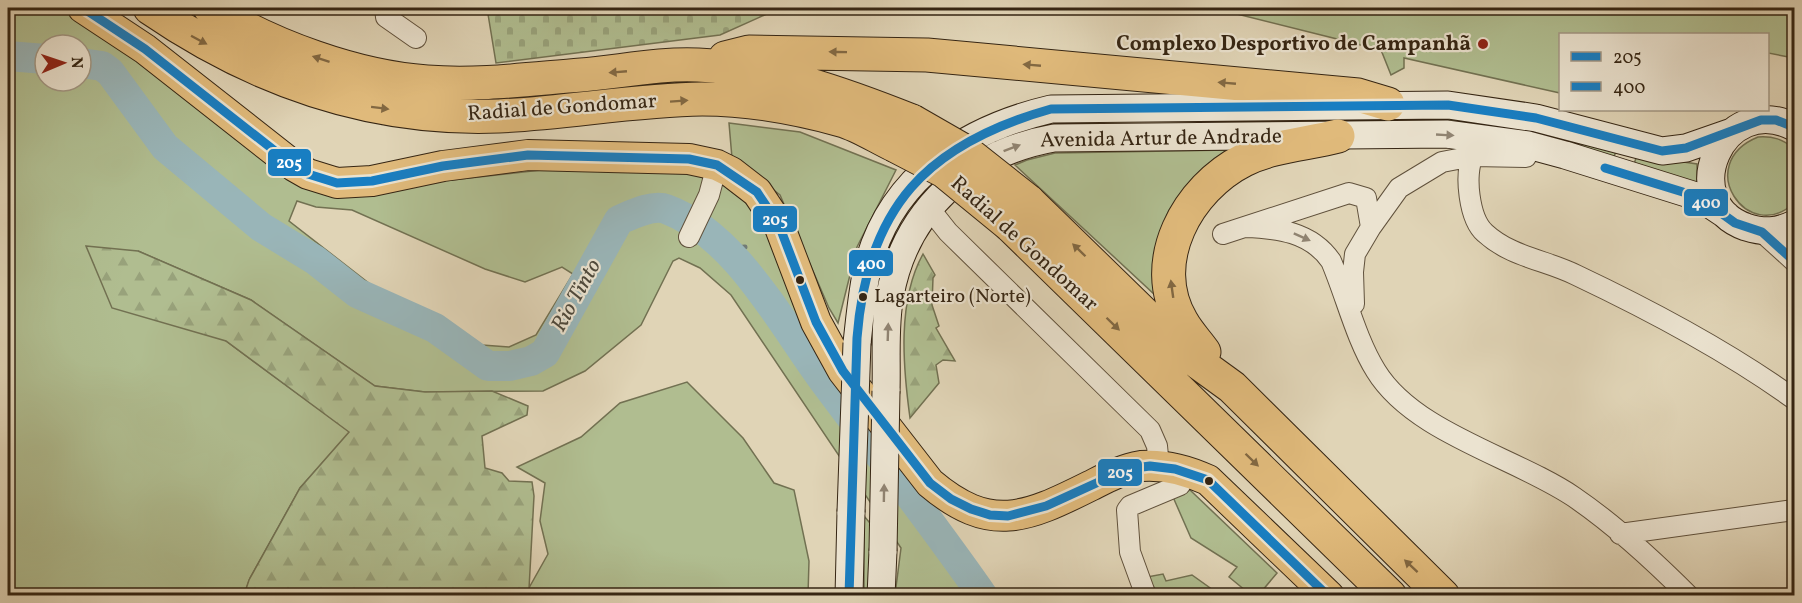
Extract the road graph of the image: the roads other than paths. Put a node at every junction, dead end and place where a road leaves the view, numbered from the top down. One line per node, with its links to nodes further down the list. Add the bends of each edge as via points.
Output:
1 (83, 8): 14 (main road, via 146,49 294,166 322,180 354,183 528,155 689,159)
2 (150, 8): 10 (highway, Radial de Gondomar, one-way to 10, via 194,38 284,82 361,105 427,114 497,116 703,99 768,105)
3 (210, 8): 6 (highway, Radial de Gondomar, one-way to 3, via 493,82 427,82 363,72 299,52)
4 (385, 8): 5 (street, via 386,17)
5 (416, 38)
6 (697, 65): 7 (highway, one-way to 6, via 1358,94 927,55 749,52); 10 (highway, Radial de Gondomar, via 769,75 851,97)
7 (1388, 105): 9 (main road, Avenida Artur de Andrade, via 1448,105 1526,116 1662,151 1686,148); 32 (main road, Avenida Artur de Andrade, bridge, via 1051,109 988,128 944,153 900,199 869,264 857,343)
8 (1788, 119): 9 (main road, Avenida Artur de Andrade, via 1761,120)
9 (1732, 132): 17 (main road, via 1719,145 1712,163 1716,200)
10 (903, 133): 16 (highway, Radial de Gondomar, bridge, via 966,152)
11 (1338, 136): 12 (main road, Avenida Artur de Andrade, one-way to 12, via 1446,134 1528,145); 15 (main road, Avenida Artur de Andrade, one-way to 11, via 962,175 1000,153 1035,141); 26 (highway, one-way to 11, via 1182,322 1176,307 1170,276 1172,245 1180,224 1208,184 1245,159)
12 (1565, 155): 13 (street); 17 (main road, Avenida Artur de Andrade, via 1699,197)
13 (1473, 156): 20 (street, via 1442,162 1419,173 1399,188); 27 (street, via 1467,167 1470,194 1474,215 1485,234 1531,259 1573,273 1696,336)
14 (717, 165): 23 (street, via 704,207); 28 (main road, via 745,181 769,209 779,225 816,322 843,371 930,483 947,498 985,515 1026,514 1120,471)
15 (929, 208): 28 (street, via 948,232 1150,430); 33 (main road, Avenida Artur de Andrade, one-way to 15, bridge, via 889,298 900,258)
16 (1019, 213): 26 (highway, Radial de Gondomar, one-way to 16, via 1181,350); 36 (highway, Radial de Gondomar, one-way to 36)
17 (1726, 215): 21 (main road, Avenida Artur de Andrade, via 1735,223)
18 (1794, 224): 21 (main road, via 1780,231)
19 (1245, 227): 20 (street, via 1349,193 1365,198); 22 (street); 25 (street, one-way to 25, via 1298,234 1323,250)
20 (1371, 227): 25 (street, via 1354,262)
21 (1762, 232): 24 (street)
22 (1223, 234)
23 (689, 237)
24 (1794, 261)
25 (1355, 319): 31 (street, via 1376,372 1396,396 1424,419 1574,497)
26 (1232, 387): 37 (highway, Radial de Gondomar, one-way to 26)
27 (1794, 399)
28 (1159, 466): 29 (main road)
29 (1188, 471): 34 (street, via 1180,484 1127,510 1130,552); 35 (main road, via 1208,480)
30 (1794, 510): 31 (street)
31 (1620, 534): 38 (street)
32 (849, 596)
33 (881, 596)
34 (1146, 596)
35 (1329, 596)
36 (1390, 596)
37 (1443, 596)
38 (1689, 596)

